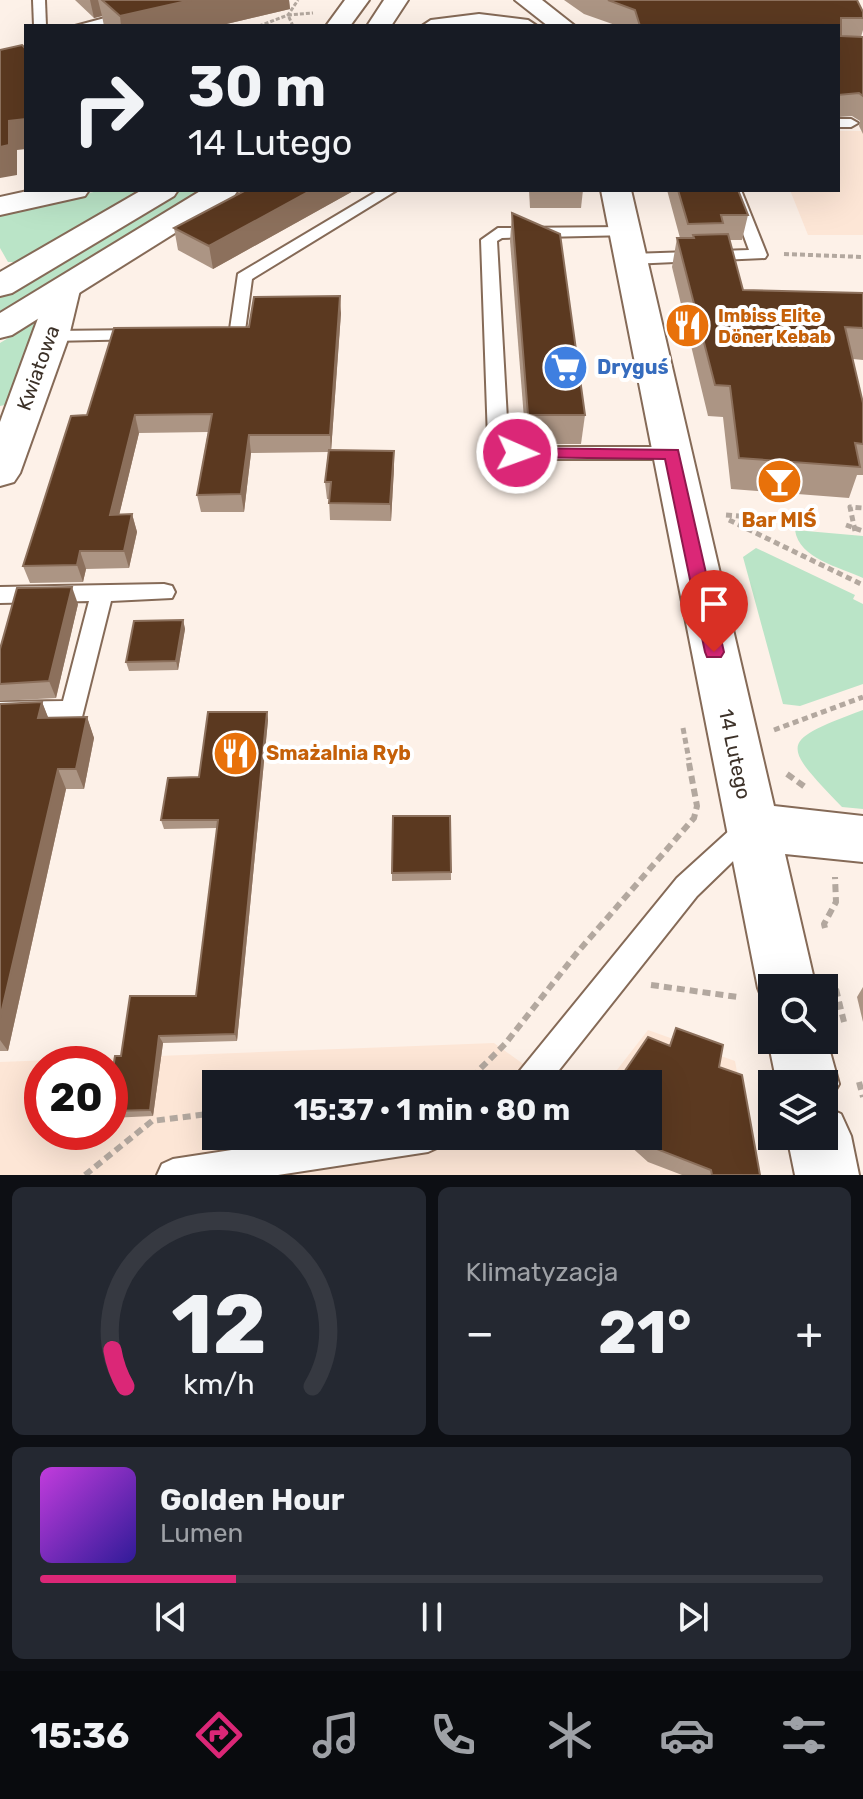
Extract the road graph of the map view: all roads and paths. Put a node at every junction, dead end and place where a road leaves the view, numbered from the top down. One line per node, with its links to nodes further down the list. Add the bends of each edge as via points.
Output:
1 (39, 0): 10 (lane)
2 (357, 0): 9 (street)
3 (396, 0): 14 (street)
4 (527, 0): 15 (street)
5 (288, 1): 6 (path)
6 (299, 1): 8 (path)
7 (145, 12): 11 (lane)
8 (288, 15): 9 (path); 12 (path); 13 (path)
9 (328, 19)
10 (40, 24)
11 (90, 24)
12 (264, 24)
13 (292, 24)
14 (380, 24)
15 (560, 24)
16 (60, 192): 22 (street)
17 (160, 192): 26 (street)
18 (220, 192): 27 (street)
19 (387, 192): 29 (lane, via 244,277 238,334)
20 (616, 192): 23 (street, 14 Lutego)
21 (735, 192): 24 (lane)
22 (0, 206)
23 (628, 246): 24 (lane); 33 (street, 14 Lutego); 33 (lane, via 498,233 489,240 498,439 507,448 528,454)
24 (759, 255): 25 (path)
25 (863, 257)
26 (0, 286)
27 (63, 290): 28 (street); 31 (street, Kwiatowa)
28 (0, 328)
29 (192, 334)
30 (161, 335): 31 (lane)
31 (51, 336): 32 (street, Kwiatowa)
32 (3, 448)
33 (672, 453): 47 (street, 14 Lutego)
34 (863, 508): 37 (path, via 850,507)
35 (717, 515): 39 (path)
36 (846, 525): 37 (path)
37 (855, 531): 38 (path)
38 (863, 531)
39 (863, 585)
40 (164, 592): 41 (lane)
41 (102, 593): 42 (lane); 44 (lane, via 73,710)
42 (0, 595)
43 (863, 697): 46 (path)
44 (0, 712)
45 (680, 714): 53 (path, via 697,806 694,818)
46 (774, 730)
47 (751, 827): 48 (street); 50 (street, 14 Lutego); 51 (lane, via 687,887)
48 (848, 837): 49 (path, via 836,902 824,924)
49 (827, 939)
50 (784, 974)
51 (611, 980): 52 (path); 54 (lane)
52 (758, 988)
53 (479, 1070)
54 (540, 1070)
55 (838, 1080): 56 (path)
56 (863, 1097)
57 (202, 1115): 60 (path, via 152,1121)
58 (336, 1150): 61 (lane)
59 (822, 1150): 62 (street)
60 (85, 1175)
61 (173, 1175)
62 (827, 1175)

